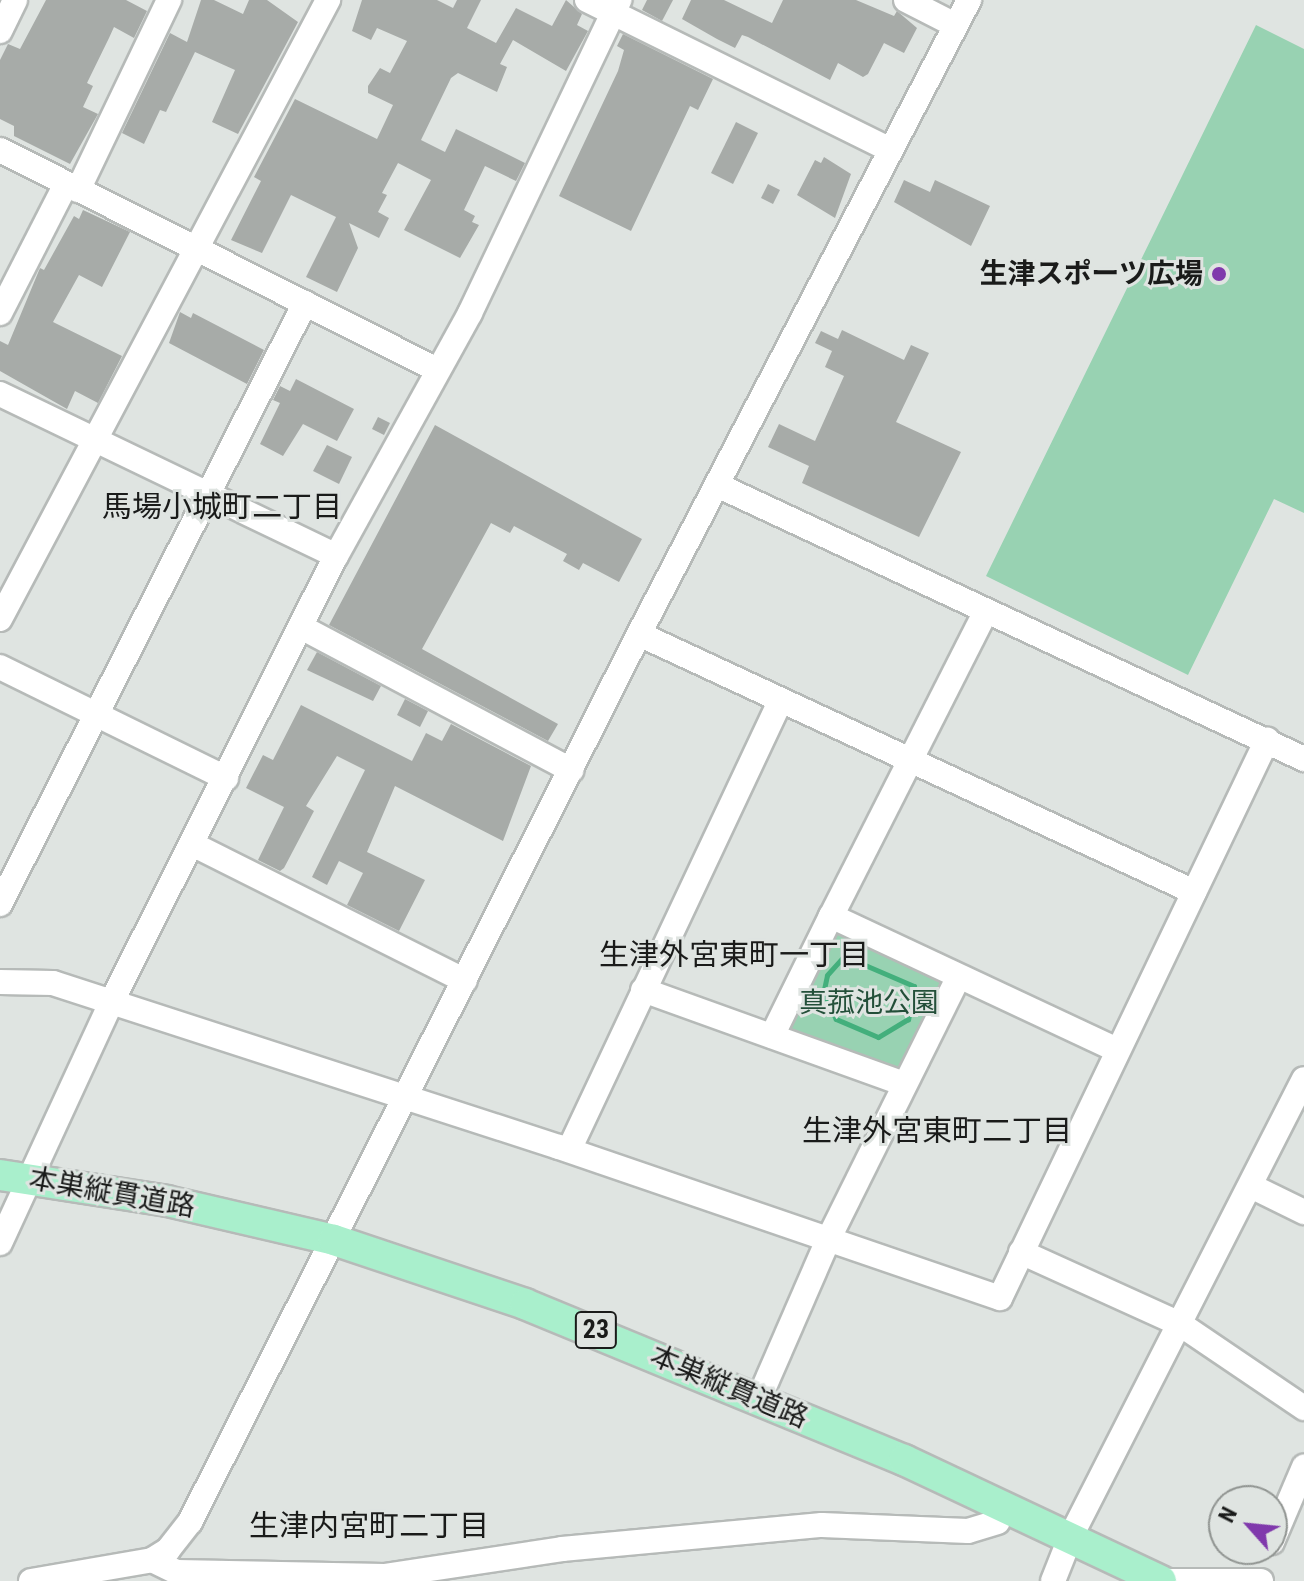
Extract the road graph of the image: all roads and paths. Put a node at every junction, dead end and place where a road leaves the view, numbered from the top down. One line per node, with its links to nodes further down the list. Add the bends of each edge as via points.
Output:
1 (15, 0): 9 (street)
2 (169, 0): 12 (street)
3 (328, 0): 13 (street)
4 (587, 0): 7 (street)
5 (906, 0): 8 (street)
6 (969, 0): 8 (street)
7 (616, 6): 11 (street); 16 (street)
8 (955, 25): 11 (street)
9 (0, 31)
10 (0, 150): 12 (street)
11 (890, 150): 19 (street)
12 (72, 187): 13 (street); 15 (street)
13 (193, 246): 14 (street); 18 (street)
14 (305, 303): 16 (street); 20 (street)
15 (0, 313)
16 (438, 370): 21 (street)
17 (0, 394): 18 (street)
18 (93, 439): 20 (street); 23 (street)
19 (717, 485): 22 (street); 25 (street)
20 (209, 494): 21 (street); 28 (street)
21 (336, 556): 24 (street)
22 (986, 611): 29 (street); 31 (street)
23 (0, 619)
24 (301, 627): 32 (street); 33 (street)
25 (639, 634): 27 (street); 32 (street)
26 (0, 667): 28 (street)
27 (781, 700): 31 (street); 41 (street)
28 (97, 714): 33 (street); 36 (street)
29 (1267, 740): 30 (street); 35 (street)
30 (1304, 759)
31 (911, 760): 35 (street); 37 (street)
32 (571, 770): 39 (street)
33 (226, 778): 34 (street)
34 (192, 844): 39 (street); 42 (street)
35 (1194, 892): 44 (street)
36 (0, 904)
37 (831, 916): 38 (street); 43 (street)
38 (957, 980): 44 (street); 46 (street)
39 (465, 981): 47 (street)
40 (0, 982): 42 (street, via 53,983)
41 (643, 990): 43 (street); 48 (street)
42 (112, 1001): 47 (street); 49 (street)
43 (772, 1036): 46 (street)
44 (1117, 1050): 55 (street)
45 (1304, 1079): 50 (street)
46 (904, 1084): 52 (street)
47 (406, 1098): 48 (street); 54 (street)
48 (569, 1150): 52 (street)
49 (12, 1185): 53 (street); 54 (main road, 本巣縦貫道路 / 23, via 193,1206)
50 (1253, 1187): 51 (street); 56 (street)
51 (1304, 1212)
52 (828, 1240): 55 (street, via 1000,1298); 58 (street)
53 (0, 1243)
54 (331, 1247): 58 (main road, 本巣縦貫道路 / 23, via 592,1328); 61 (main road, 本巣縦貫道路 / 23, via 585,1344); 63 (street, via 190,1522 168,1550)
55 (1021, 1252): 56 (street)
56 (1180, 1324): 57 (street); 62 (street)
57 (1302, 1400)
58 (758, 1401): 62 (main road, 本巣縦貫道路 / 23, via 904,1460)
59 (1304, 1467): 60 (street)
60 (1288, 1504)
61 (998, 1522): 62 (main road, 本巣縦貫道路 / 23); 64 (street, via 968,1531 822,1525 562,1549)
62 (1067, 1545): 67 (street); 68 (main road, 本巣縦貫道路 / 23); 69 (main road, 本巣縦貫道路 / 23)
63 (152, 1560): 64 (street, via 177,1572); 66 (street)
64 (384, 1578)
65 (1258, 1580): 70 (street)
66 (35, 1581)
67 (1053, 1581)
68 (1125, 1581)
69 (1161, 1581)
70 (1171, 1581)

